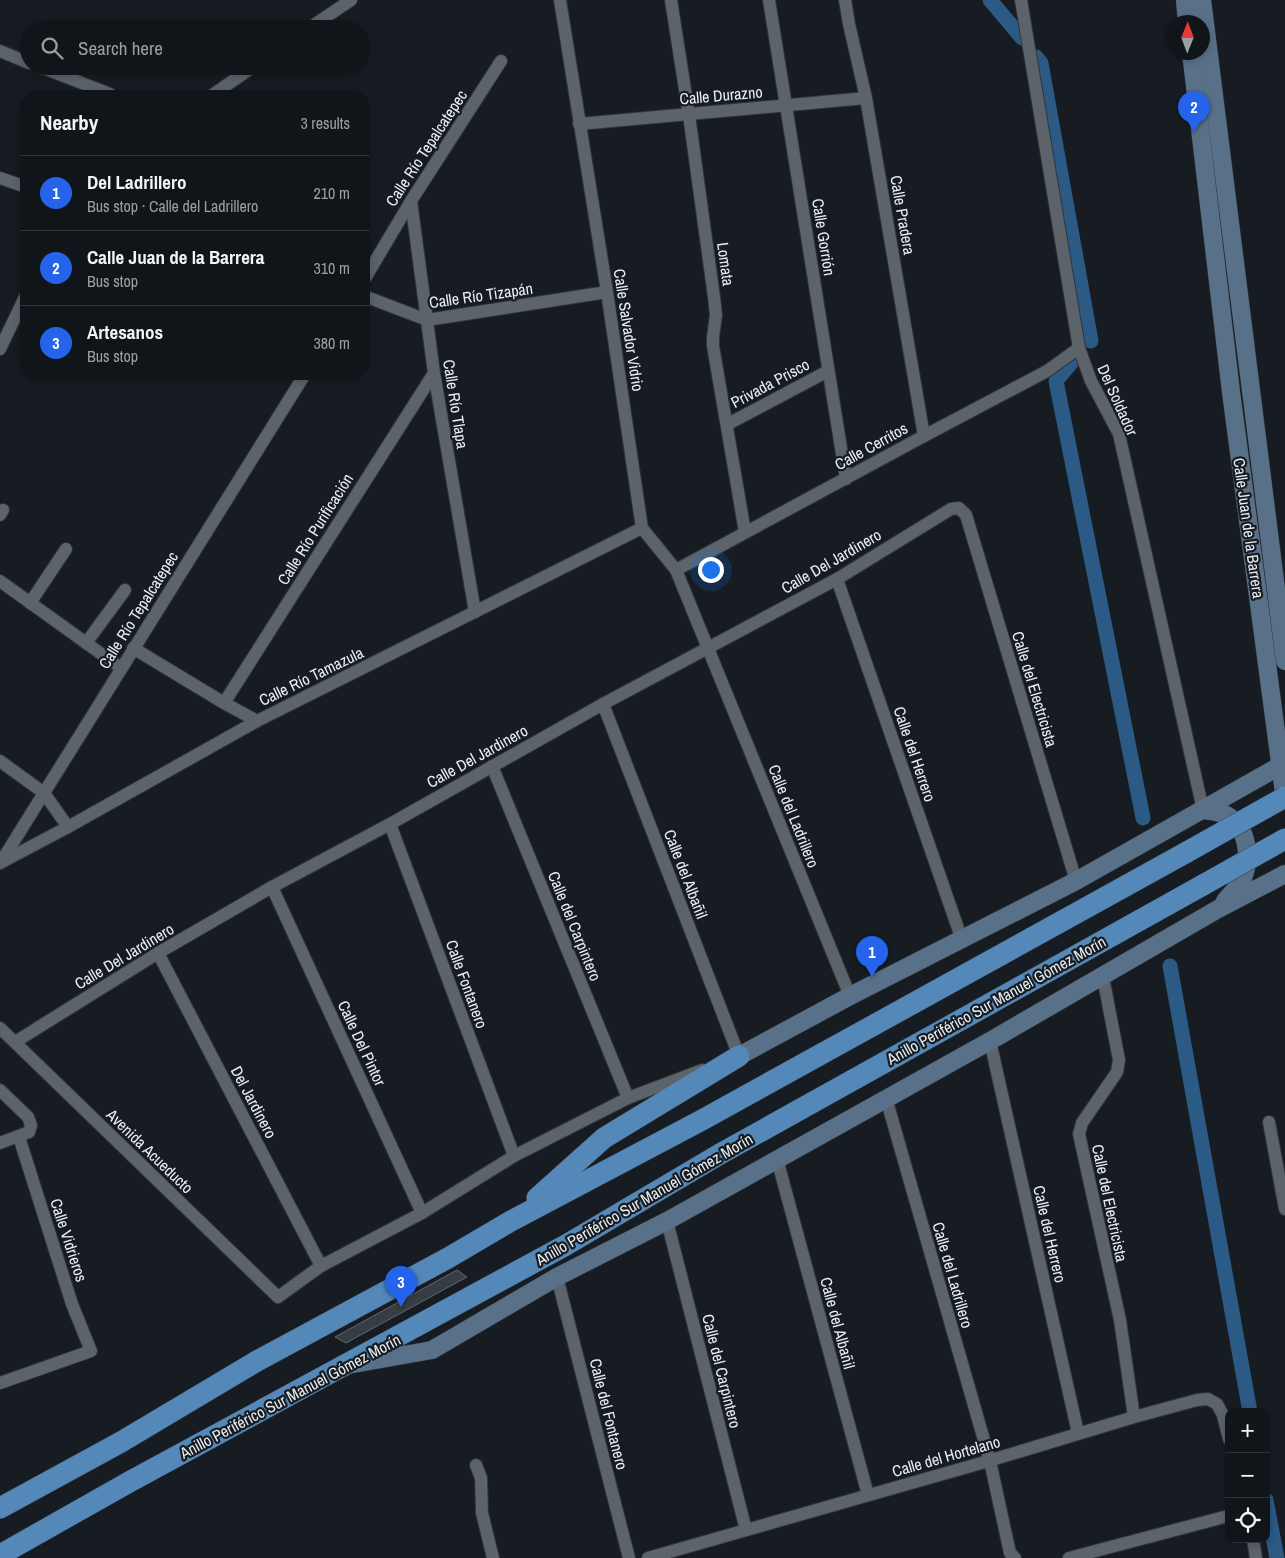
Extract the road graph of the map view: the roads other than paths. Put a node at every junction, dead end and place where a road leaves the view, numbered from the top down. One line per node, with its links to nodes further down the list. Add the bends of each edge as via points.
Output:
1 (351, 0): 9 (street)
2 (560, 0): 23 (street, Calle Salvador Vidrio)
3 (671, 0): 22 (street, Lomata)
4 (770, 0): 21 (street, Calle Gorrión)
5 (845, 0): 20 (street, Calle Pradera)
6 (1021, 0): 37 (street, Del Soldador)
7 (1185, 0): 10 (main road)
8 (1202, 0): 24 (main road, Calle Juan de la Barrera)
9 (334, 5): 11 (street)
10 (1186, 15)
11 (318, 20)
12 (0, 51): 13 (street)
13 (20, 59)
14 (1192, 60): 25 (main road, Calle Juan de la Barrera)
15 (501, 61): 28 (street, Calle Río Tepalcatepec)
16 (61, 75): 18 (street)
17 (241, 75): 19 (street)
18 (100, 90)
19 (220, 90)
20 (866, 98): 21 (street, Calle Durazno); 45 (street, Calle Pradera)
21 (787, 105): 22 (street, Calle Durazno); 39 (street, Calle Gorrión)
22 (689, 115): 23 (street, Calle Durazno); 44 (street, Lomata, via 716,315 712,337)
23 (580, 124): 32 (street, Calle Salvador Vidrio)
24 (1224, 170): 25 (main road); 30 (main road, Calle Juan de la Barrera)
25 (1205, 172): 31 (main road, Calle Juan de la Barrera)
26 (0, 178): 27 (street)
27 (20, 185)
28 (411, 201): 29 (street, Calle Río Tepalcatepec); 35 (street, Calle Río Tlapa)
29 (370, 270)
30 (1238, 280): 31 (main road); 42 (main road, Calle Juan de la Barrera)
31 (1218, 283): 43 (main road, Calle Juan de la Barrera)
32 (607, 292): 35 (street, Calle Río Tizapán); 48 (street, Calle Salvador Vidrio)
33 (370, 298): 35 (street, Calle Río Tizapán)
34 (20, 306): 36 (street)
35 (427, 320): 40 (street, Calle Río Tlapa)
36 (4, 336): 38 (street)
37 (1079, 348): 45 (street, Calle Cerritos, via 1047,372); 70 (street, Del Soldador, via 1091,381 1119,434)
38 (0, 350)
39 (828, 371): 44 (street, Privada Prisco); 46 (street, Calle Gorrión)
40 (434, 373): 56 (street, Calle Río Tlapa); 62 (street, Calle Río Purificación)
41 (301, 380): 58 (street, Calle Río Tepalcatepec)
42 (1251, 390): 43 (main road); 60 (main road, Calle Juan de la Barrera)
43 (1231, 392): 66 (main road, Calle Juan de la Barrera)
44 (728, 424): 49 (street, Lomata)
45 (924, 436): 46 (street, Calle Cerritos)
46 (846, 479): 49 (street, Calle Cerritos)
47 (959, 508): 52 (street, Calle Del Jardinero, via 951,509); 76 (street, Calle del Electricista, via 966,515)
48 (642, 528): 51 (street); 56 (street, Calle Río Tamazula)
49 (745, 532): 51 (street, Calle Cerritos)
50 (66, 549): 55 (street)
51 (676, 570): 59 (street)
52 (837, 579): 59 (street, Calle Del Jardinero); 79 (street, Calle del Herrero)
53 (0, 581): 55 (street)
54 (125, 590): 57 (street)
55 (30, 603): 57 (street)
56 (475, 612): 64 (street, Calle Río Tamazula)
57 (86, 644): 61 (street)
58 (133, 648): 61 (street, Calle Río Tepalcatepec); 62 (street)
59 (708, 648): 63 (street, Calle Del Jardinero); 82 (street, Calle del Ladrillero)
60 (1285, 660)
61 (121, 668): 68 (street, Calle Río Tepalcatepec)
62 (224, 703): 64 (street)
63 (603, 704): 67 (street, Calle Del Jardinero); 86 (street, Calle del Albañil)
64 (257, 721): 72 (street, Calle Río Tamazula)
65 (0, 761): 68 (street)
66 (1283, 764): 69 (main road, Calle Juan de la Barrera); 70 (main road)
67 (492, 766): 71 (street, Calle Del Jardinero); 88 (street, Calle del Carpintero)
68 (44, 793): 72 (street); 74 (street, Calle Río Tepalcatepec)
69 (1285, 798): 98 (highway, bridge, via 702,1120)
70 (1203, 810): 76 (main road); 78 (main road, via 1232,819 1242,832 1248,850 1246,869 1240,883)
71 (390, 824): 77 (street, Calle Del Jardinero); 93 (street, Calle Fontanero)
72 (68, 827): 74 (street, Calle Río Tamazula)
73 (1285, 839): 102 (highway, Anillo Periférico Sur Manuel Gómez Morín, bridge)
74 (0, 863)
75 (1285, 874): 78 (main road)
76 (1076, 881): 79 (main road)
77 (272, 887): 80 (street, Calle Del Jardinero); 97 (street, Calle Del Pintor)
78 (1218, 909): 81 (main road)
79 (962, 940): 82 (main road)
80 (158, 953): 85 (street, Calle Del Jardinero); 100 (street, Del Jardinero)
81 (1103, 977): 84 (main road); 104 (street, Calle del Electricista, via 1119,1060 1118,1072 1082,1123 1079,1134 1120,1320)
82 (850, 996): 86 (main road)
83 (0, 1028): 85 (street, Avenida Acueducto)
84 (990, 1041): 89 (main road); 106 (street, Calle del Herrero)
85 (15, 1042): 100 (street, Avenida Acueducto, via 278,1297)
86 (739, 1056): 88 (street); 98 (highway, via 604,1138)
87 (0, 1090): 91 (street, via 31,1124 29,1132)
88 (628, 1098): 93 (street)
89 (886, 1098): 94 (main road); 107 (street, Calle del Ladrillero)
90 (1269, 1122): 95 (street)
91 (19, 1137): 92 (street); 103 (street, Calle Vidrieros, via 72,1304 91,1351)
92 (0, 1143)
93 (514, 1156): 97 (street)
94 (777, 1159): 99 (main road); 109 (street, Calle del Albañil)
95 (1282, 1174): 96 (street)
96 (1285, 1209)
97 (422, 1213): 100 (street)
98 (511, 1221): 110 (highway)
99 (667, 1221): 101 (main road); 112 (street, Calle del Carpintero)
100 (321, 1266)
101 (557, 1277): 102 (main road, via 432,1350); 117 (street, Calle del Fontanero)
102 (348, 1365): 114 (highway, Anillo Periférico Sur Manuel Gómez Morín)
103 (0, 1383)
104 (1134, 1417): 105 (street, Calle del Hortelano, via 1208,1399 1217,1404); 106 (street, Calle del Hortelano)
105 (1225, 1423)
106 (1078, 1434): 107 (street, Calle del Hortelano)
107 (990, 1461): 109 (street, Calle del Hortelano); 115 (street, Calle del Ladrillero)
108 (476, 1465): 116 (street, via 481,1478 482,1513)
109 (868, 1495): 112 (street, Calle del Hortelano)
110 (0, 1508)
111 (1225, 1517): 119 (street)
112 (746, 1530): 118 (street, Calle del Hortelano)
113 (1254, 1543): 120 (street)
114 (0, 1554)
115 (1011, 1556)
116 (493, 1558)
117 (629, 1558)
118 (648, 1558)
119 (1069, 1558)
120 (1256, 1558)

